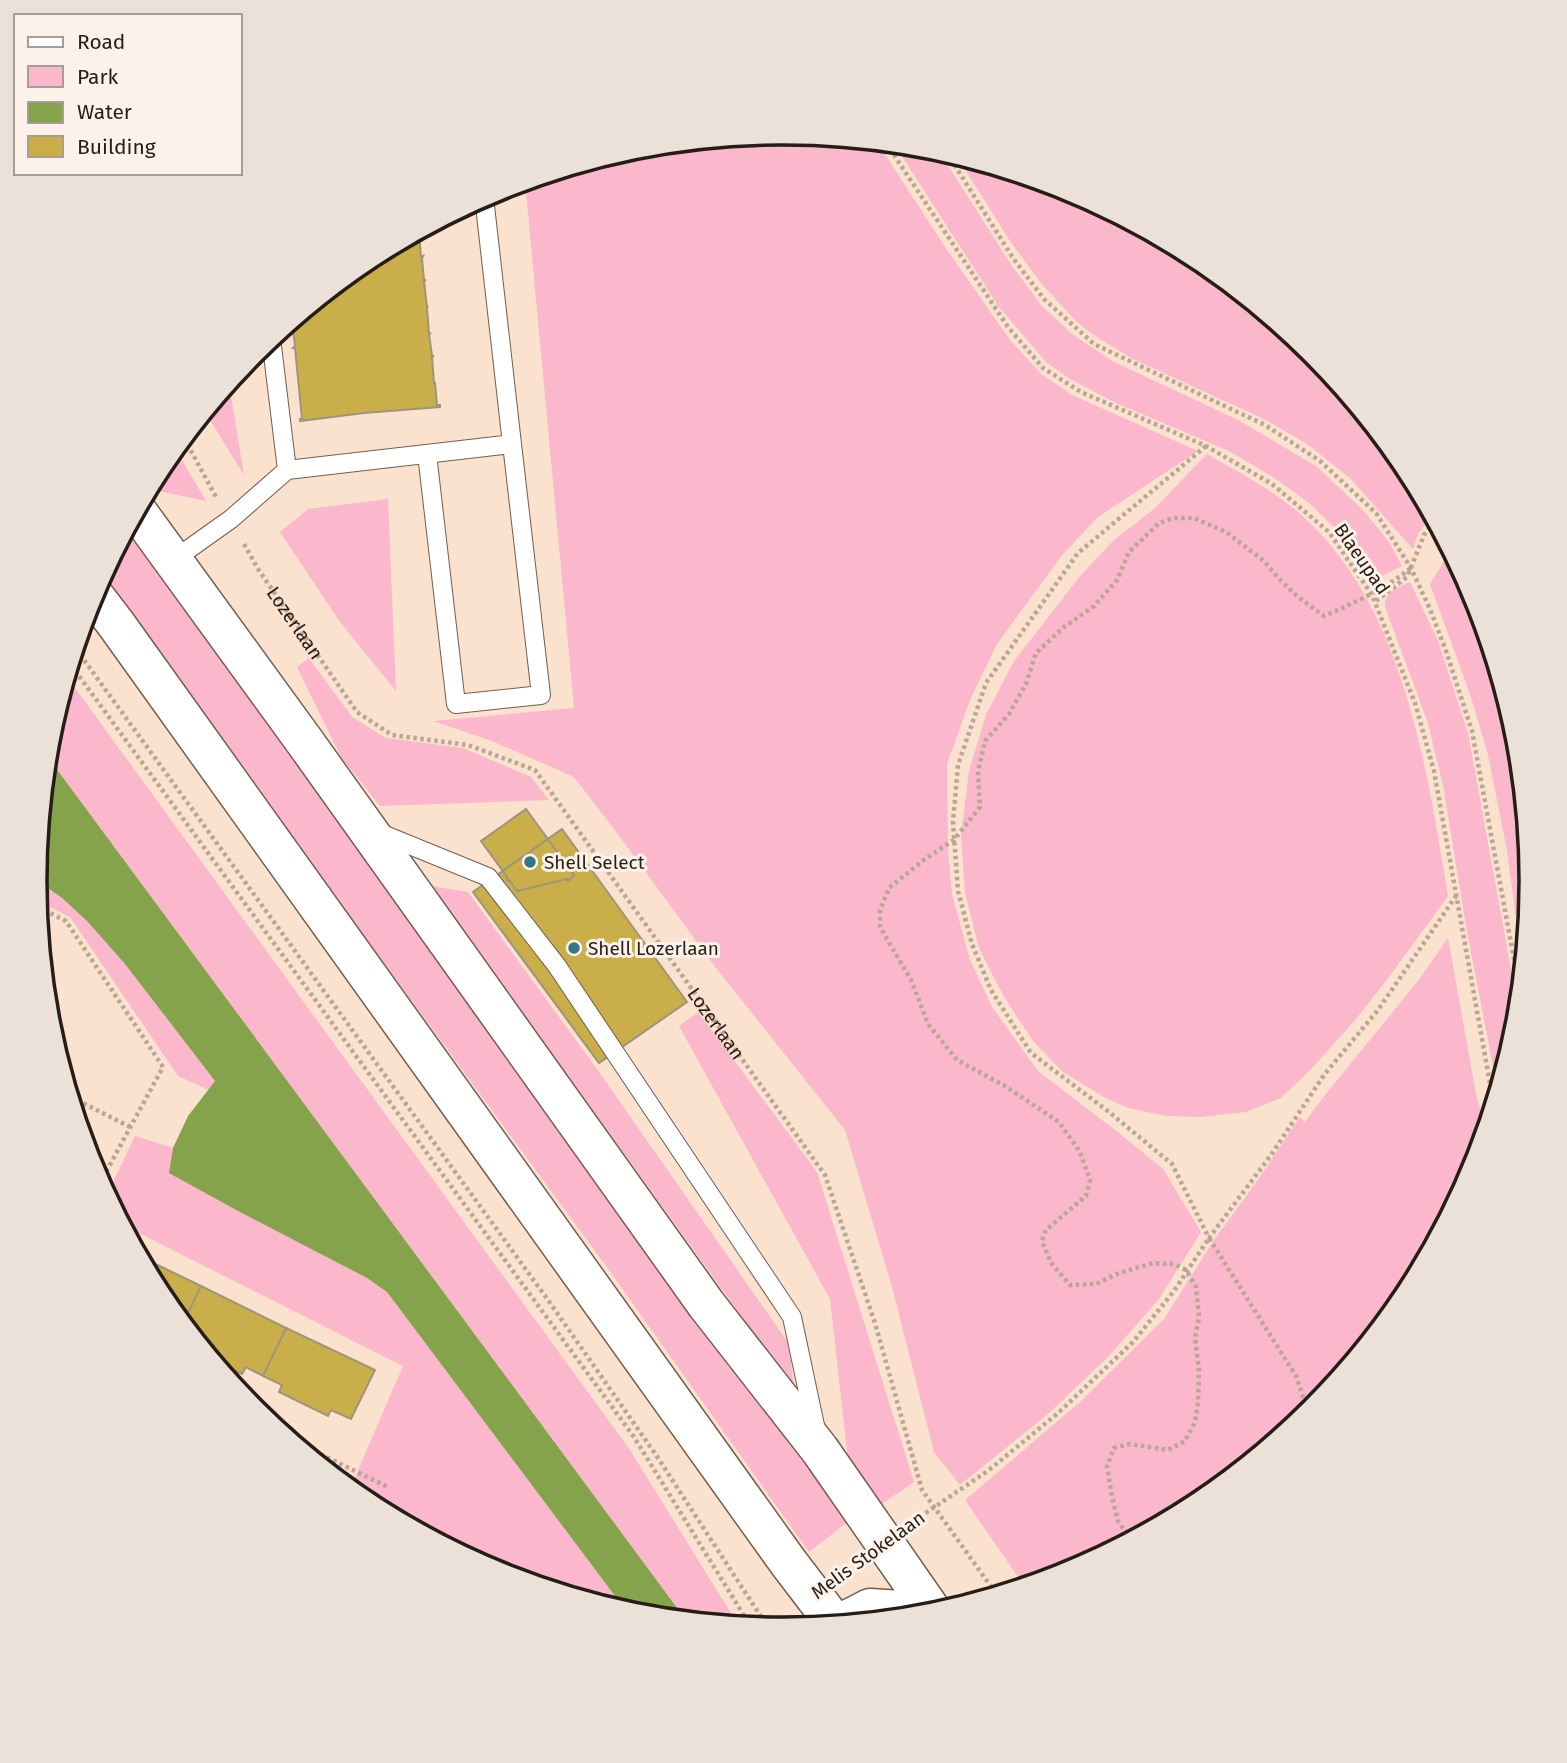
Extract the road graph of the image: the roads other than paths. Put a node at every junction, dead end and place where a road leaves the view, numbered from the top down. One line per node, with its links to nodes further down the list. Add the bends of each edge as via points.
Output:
1 (485, 209): 3 (lane)
2 (273, 352): 5 (lane)
3 (512, 444): 4 (lane); 4 (lane, via 541,695 456,705)
4 (427, 454): 5 (lane)
5 (286, 470): 7 (lane, via 231,519)
6 (143, 519): 7 (main road)
7 (172, 561): 9 (main road)
8 (101, 605): 14 (main road)
9 (366, 828): 10 (main road, via 706,1304); 10 (lane, via 488,877 557,966 792,1317)
10 (820, 1450): 11 (main road)
11 (927, 1604)
12 (890, 1610): 13 (main road, Melis Stokelaan, via 870,1608)
13 (860, 1613)
14 (830, 1616)

